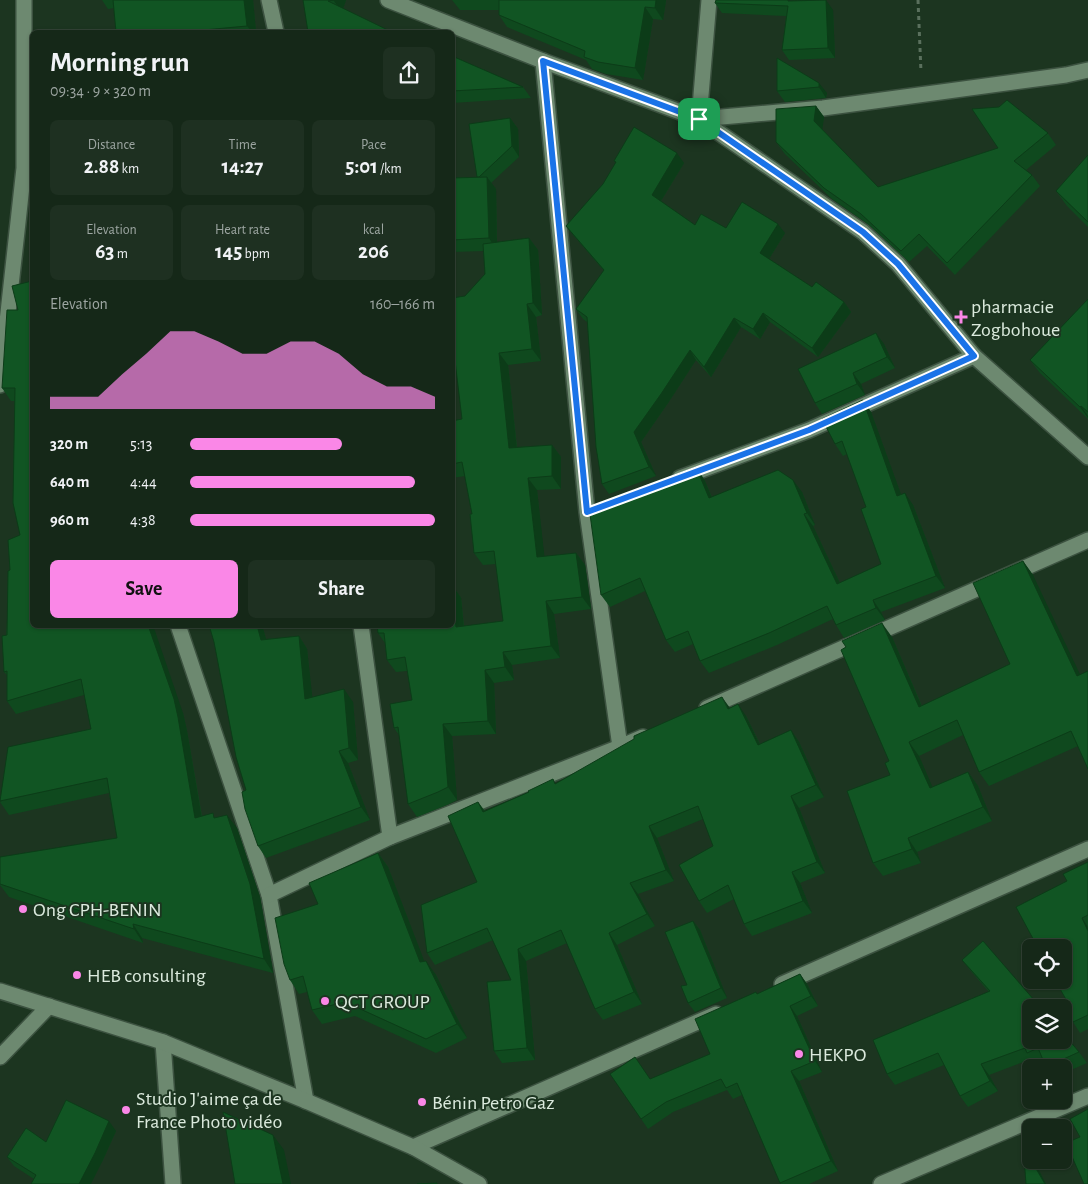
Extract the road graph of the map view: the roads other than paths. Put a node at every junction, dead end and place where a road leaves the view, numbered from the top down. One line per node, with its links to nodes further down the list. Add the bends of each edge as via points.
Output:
1 (24, 0): 9 (street)
2 (270, 0): 5 (street)
3 (388, 0): 6 (street)
4 (709, 0): 8 (street)
5 (276, 30)
6 (543, 61): 8 (street); 20 (street)
7 (1088, 70): 8 (street, via 823,108)
8 (699, 119): 11 (street, via 863,232 898,264)
9 (24, 168): 10 (street); 12 (street)
10 (30, 188)
11 (974, 356): 13 (street); 14 (street, via 809,430)
12 (0, 385)
13 (1088, 457)
14 (670, 482)
15 (1088, 540): 18 (street)
16 (179, 628): 23 (street)
17 (361, 628): 21 (street)
18 (692, 715)
19 (656, 731): 20 (street)
20 (620, 747): 21 (street)
21 (390, 837): 23 (street)
22 (1088, 850): 24 (street)
23 (269, 894): 31 (street)
24 (769, 990)
25 (0, 991): 26 (street)
26 (49, 1006): 28 (street); 29 (street)
27 (732, 1006): 32 (street)
28 (163, 1042): 31 (street); 33 (street)
29 (0, 1057)
30 (1088, 1096): 35 (street)
31 (306, 1101): 32 (street)
32 (413, 1147): 34 (street)
33 (173, 1184)
34 (479, 1184)
35 (881, 1184)

